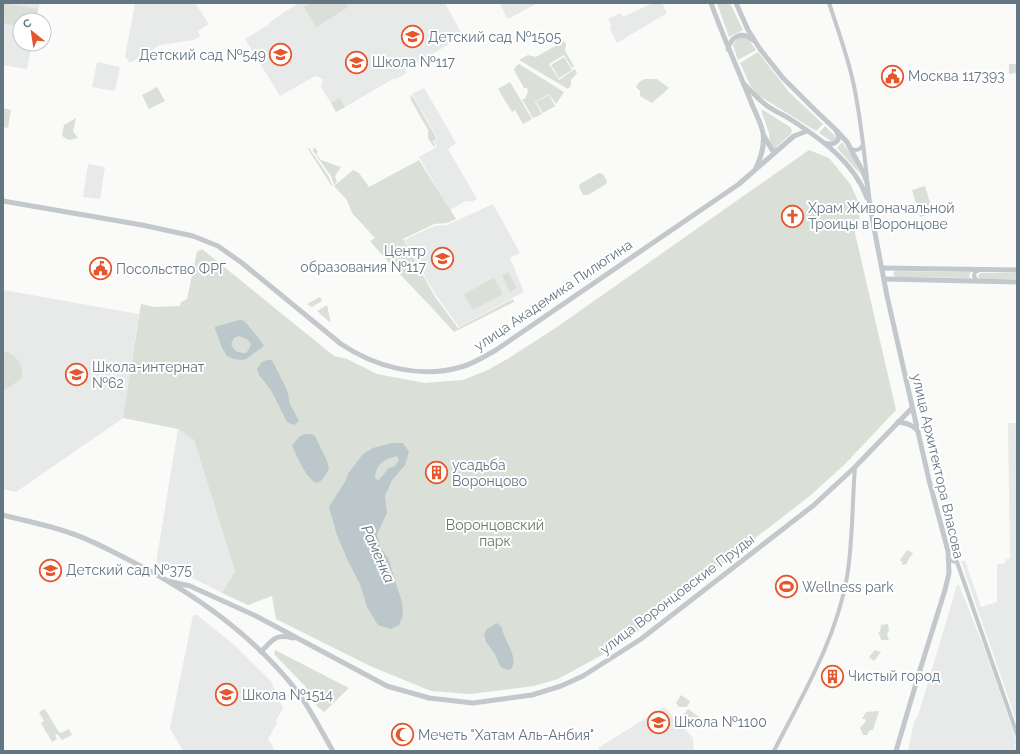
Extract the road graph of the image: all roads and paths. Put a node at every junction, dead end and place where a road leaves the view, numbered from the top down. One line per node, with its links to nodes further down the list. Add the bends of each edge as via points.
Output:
1 (711, 3): 5 (street, улица Академика Пилюгина)
2 (736, 3): 4 (street)
3 (828, 3): 11 (street, via 852,76)
4 (757, 43): 5 (street, via 746,35 739,35 731,41); 7 (street, via 783,78)
5 (728, 50): 6 (street, улица Академика Пилюгина)
6 (744, 84): 8 (street, улица Академика Пилюгина, via 758,99); 9 (street, улица Академика Пилюгина)
7 (836, 130): 10 (street, via 838,140 832,144); 13 (street)
8 (807, 131): 10 (street, улица Академика Пилюгина); 12 (street, улица Академика Пилюгина, via 794,136)
9 (763, 132): 12 (street, via 772,150); 14 (street, улица Академика Пилюгина, via 764,144)
10 (824, 142): 17 (street, улица Академика Пилюгина, via 855,175)
11 (863, 144): 13 (street, via 860,149); 15 (street)
12 (782, 148): 14 (street, улица Академика Пилюгина)
13 (851, 149): 15 (street)
14 (755, 171): 16 (street, улица Академика Пилюгина, via 740,184 496,350 462,367 422,372 392,368 354,352 237,259 205,240 171,230)
15 (867, 182): 17 (street)
16 (3, 201)
17 (870, 207): 18 (street, улица Архитектора Власова)
18 (882, 268): 19 (street); 21 (street, улица Архитектора Власова)
19 (980, 270): 20 (street); 22 (street, via 975,272 974,276)
20 (1017, 270)
21 (884, 279): 22 (street); 24 (street, улица Архитектора Власова)
22 (980, 281): 23 (street)
23 (1017, 282)
24 (912, 408): 25 (street, улица Воронцовские Пруды); 26 (street, улица Архитектора Власова)
25 (898, 422): 26 (street, via 913,426); 27 (street, улица Воронцовские Пруды)
26 (918, 431): 29 (street, улица Архитектора Власова)
27 (855, 467): 31 (street, улица Воронцовские Пруды, via 814,505 641,639 583,676 561,686 532,695 473,703 429,698 387,686); 35 (street, via 847,577 835,625 822,657)
28 (3, 515): 30 (street, via 56,528 83,538)
29 (949, 560): 33 (street, via 957,562); 36 (street, улица Архитектора Власова, via 945,590)
30 (168, 580): 31 (street, улица Воронцовские Пруды, via 190,586); 32 (street, via 202,602)
31 (300, 640): 32 (street, улица Воронцовские Пруды, via 280,636)
32 (261, 652): 34 (street, via 297,692)
33 (1017, 734)
34 (333, 751)
35 (774, 751)
36 (896, 751)

